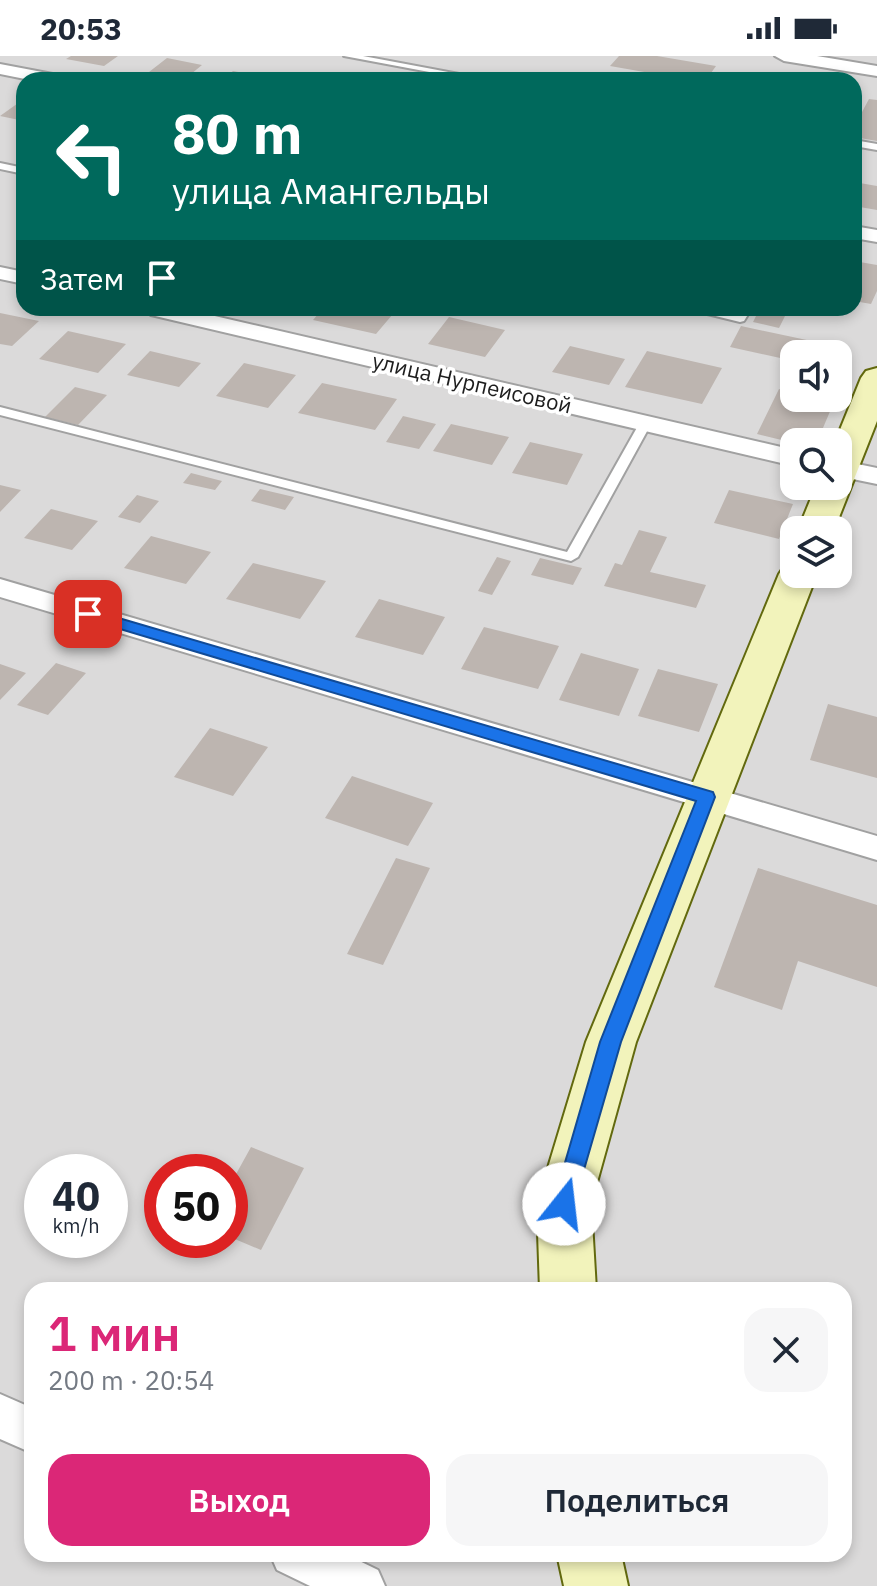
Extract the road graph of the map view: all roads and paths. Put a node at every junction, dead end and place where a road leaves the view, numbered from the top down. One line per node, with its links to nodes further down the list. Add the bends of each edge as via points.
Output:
1 (348, 56): 4 (lane)
2 (784, 56): 3 (street)
3 (877, 71)
4 (441, 72)
5 (185, 316): 8 (street, улица Нурпеисовой)
6 (877, 378): 9 (main road)
7 (0, 411): 8 (lane, via 571,557)
8 (645, 424): 10 (street, улица Нурпеисовой)
9 (852, 440)
10 (780, 455)
11 (852, 475): 12 (street)
12 (877, 476)
13 (0, 588): 15 (street)
14 (792, 588): 15 (main road)
15 (706, 797): 16 (street); 17 (main road, via 611,1042 564,1204)
16 (877, 848)
17 (568, 1282)
18 (0, 1416): 19 (street)
19 (24, 1427)
20 (310, 1562): 22 (street)
21 (591, 1562): 23 (main road)
22 (362, 1586)
23 (596, 1586)

